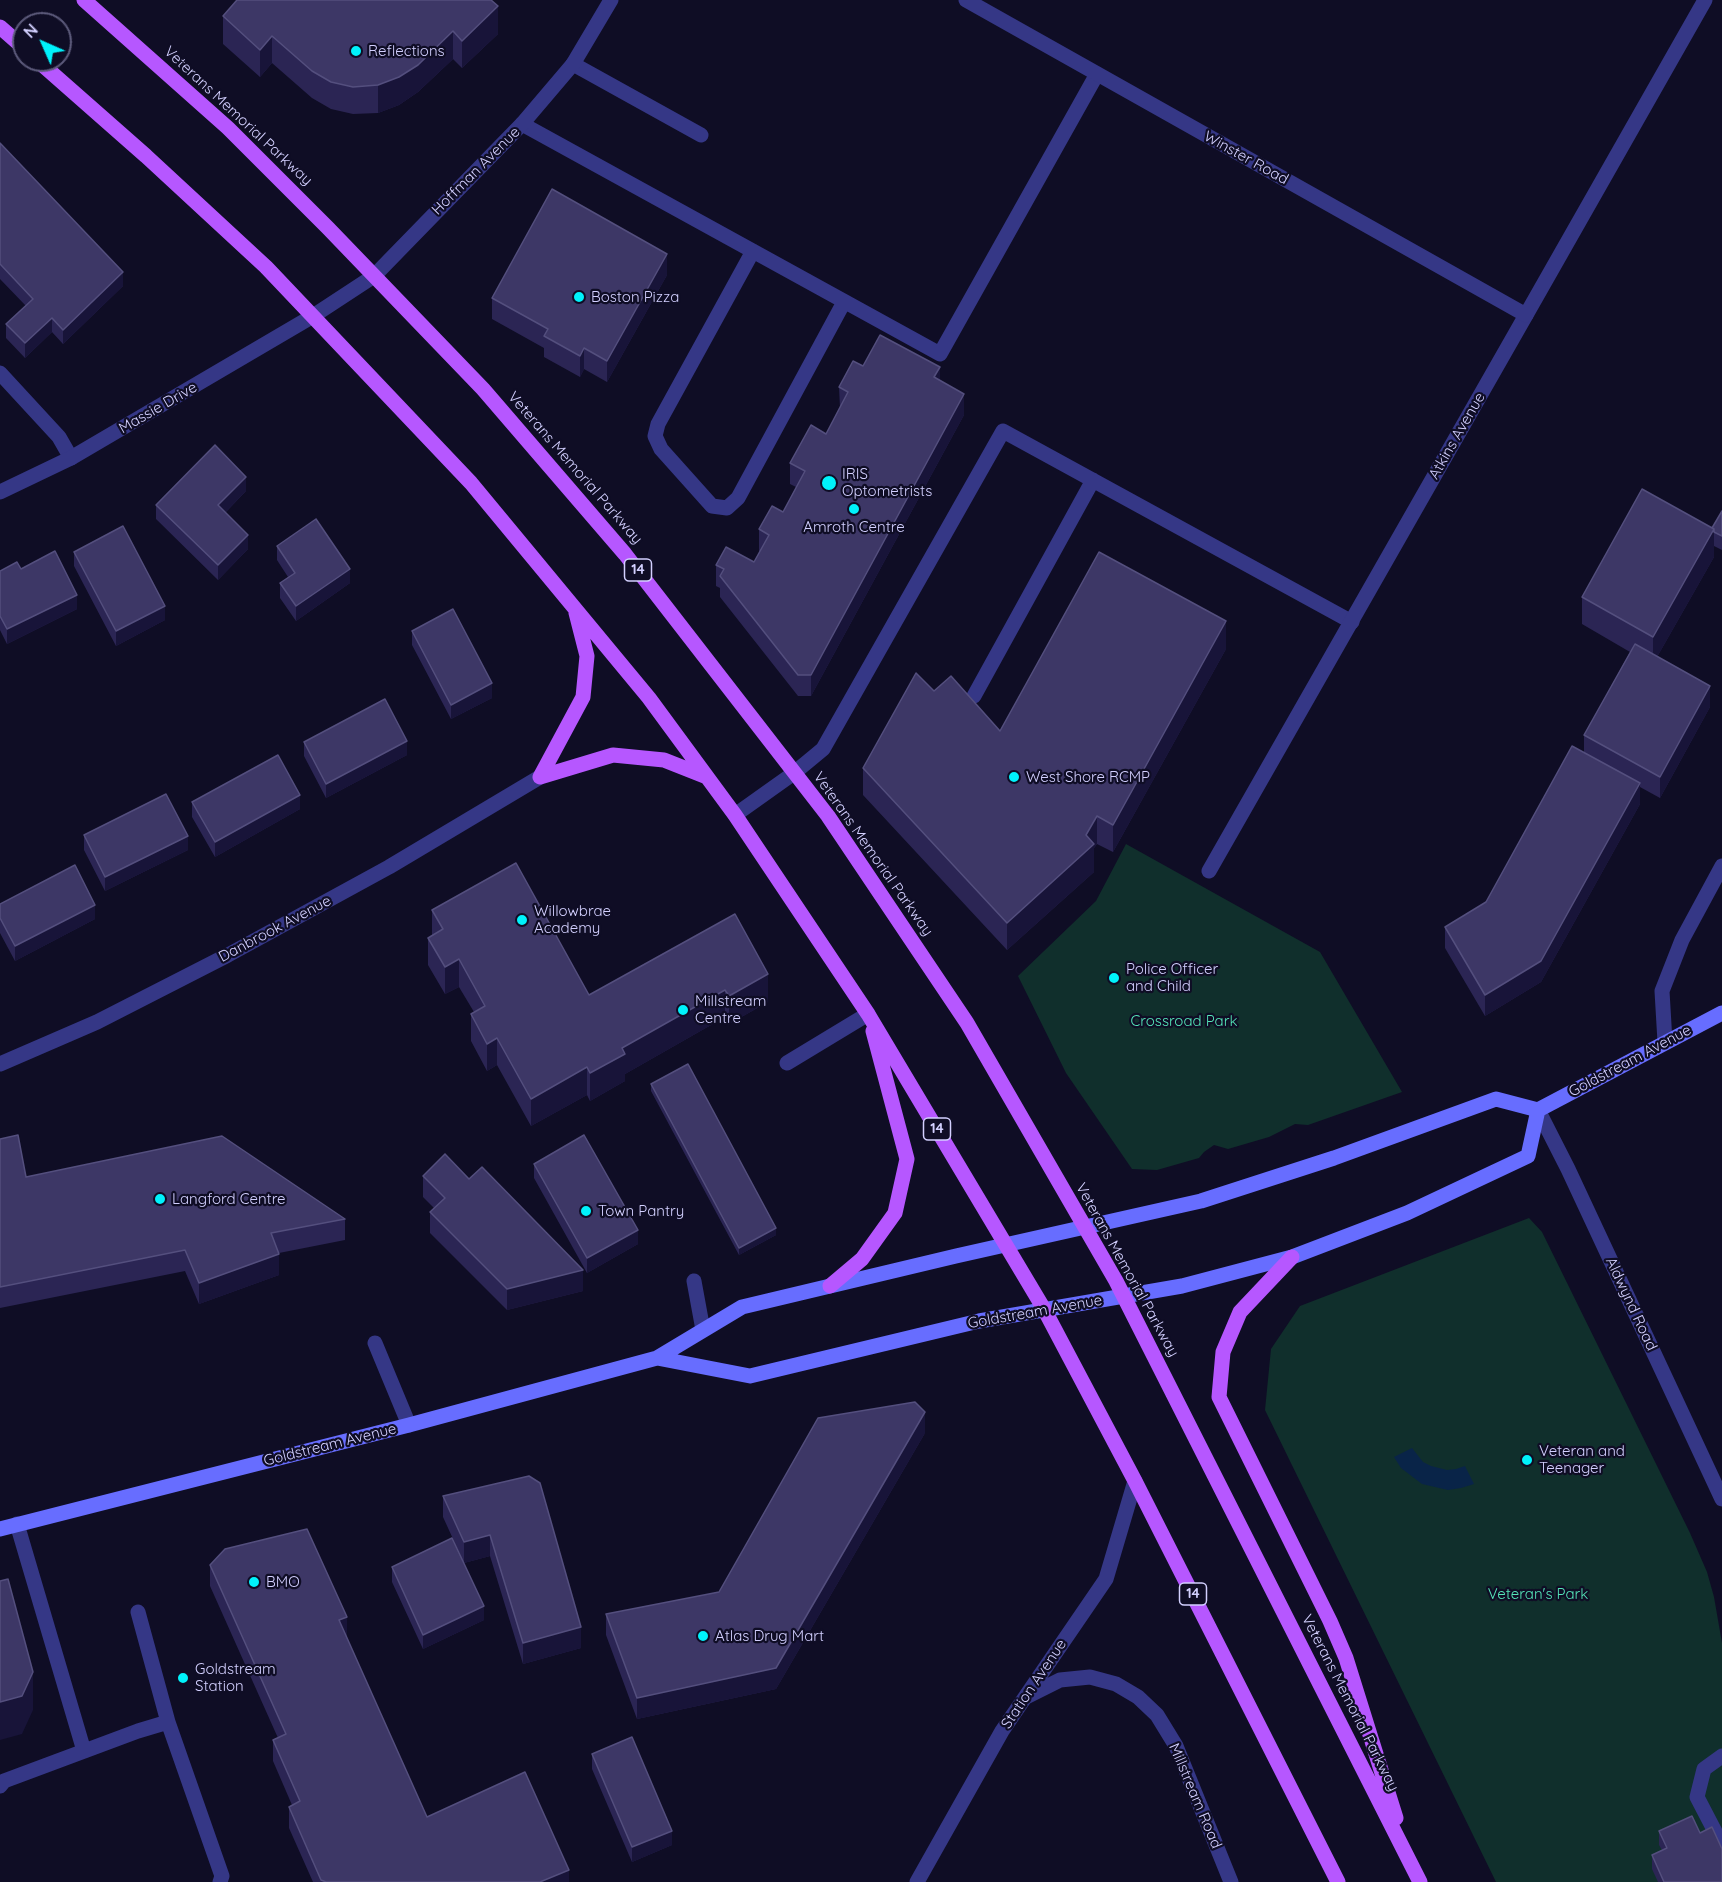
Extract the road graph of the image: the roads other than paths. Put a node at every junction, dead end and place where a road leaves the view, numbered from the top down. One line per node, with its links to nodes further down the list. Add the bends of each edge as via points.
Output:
1 (84, 0): 13 (main road, Veterans Memorial Parkway / 14, via 228,128)
2 (611, 0): 7 (street, Hoffman Avenue)
3 (966, 0): 9 (street, Winster Road)
4 (1705, 0): 15 (street, Atkins Avenue)
5 (0, 27): 6 (main road)
6 (12, 38)
7 (573, 64): 10 (street, Hoffman Avenue); 11 (street)
8 (51, 72): 16 (main road, 14, via 266,267)
9 (1097, 74): 14 (street, via 940,354); 15 (street, Winster Road)
10 (522, 123): 12 (street); 13 (street, Hoffman Avenue)
11 (701, 135)
12 (753, 251): 14 (street); 14 (street, via 655,436 712,506 727,508 738,498)
13 (374, 276): 16 (street, Hoffman Avenue); 24 (main road, Veterans Memorial Parkway / 14, via 483,389 625,554)
14 (844, 302)
15 (1526, 315): 22 (street, Atkins Avenue)
16 (313, 316): 18 (street, Massie Drive); 21 (main road, 14, via 471,483)
17 (0, 373): 18 (street, via 59,437)
18 (71, 458): 20 (street, Massie Drive)
19 (1093, 480): 22 (street); 23 (street); 24 (street, via 1003,431 824,749)
20 (0, 492)
21 (574, 608): 25 (main road, via 587,656 583,697); 26 (main road, 14, via 649,698)
22 (1352, 622): 29 (street, Atkins Avenue)
23 (974, 696)
24 (794, 773): 27 (street); 36 (main road, Veterans Memorial Parkway / 14, via 828,816 967,1023)
25 (540, 777): 26 (main road, via 613,755 664,760); 34 (street, Danbrook Avenue, via 389,867 218,960 97,1022)
26 (707, 777): 27 (main road, 14)
27 (735, 815): 31 (main road, 14)
28 (1722, 866): 32 (street, via 1682,940 1662,992)
29 (1209, 872)
30 (1722, 1013): 32 (main road, Goldstream Avenue)
31 (868, 1014): 33 (street); 37 (main road, 14); 40 (main road, via 907,1159 895,1213 862,1259)
32 (1665, 1042): 35 (main road, Goldstream Avenue)
33 (787, 1063)
34 (0, 1064)
35 (1538, 1110): 36 (main road, Goldstream Avenue, via 1496,1099 1201,1201); 38 (main road, Goldstream Avenue, via 1528,1156 1407,1214); 48 (street, Aldwynd Road)
36 (1084, 1228): 37 (main road, Goldstream Avenue); 41 (main road, Veterans Memorial Parkway / 14)
37 (1006, 1245): 40 (main road, Goldstream Avenue); 42 (main road, 14)
38 (1292, 1257): 41 (main road, Goldstream Avenue, via 1182,1286); 57 (main road, via 1240,1312 1224,1352 1219,1397 1346,1658)
39 (694, 1281): 43 (street)
40 (830, 1286): 43 (main road, Goldstream Avenue, via 742,1307)
41 (1124, 1296): 42 (main road, Goldstream Avenue); 57 (main road, Veterans Memorial Parkway / 14)
42 (1044, 1309): 45 (main road, Goldstream Avenue, via 979,1320 750,1376); 47 (main road, 14)
43 (703, 1330): 45 (main road, Goldstream Avenue)
44 (375, 1343): 46 (street)
45 (657, 1358): 46 (main road, Goldstream Avenue)
46 (409, 1425): 49 (main road, Goldstream Avenue)
47 (1136, 1481): 51 (street, Station Avenue, via 1106,1579); 61 (main road, 14)
48 (1722, 1499)
49 (5, 1528): 53 (street)
50 (138, 1612): 52 (street)
51 (1024, 1697): 59 (street, Station Avenue); 60 (street, Millstream Road, via 1060,1680 1090,1677 1116,1684 1138,1697 1156,1715 1176,1746)
52 (168, 1722): 53 (street); 58 (street, via 222,1876)
53 (84, 1751): 55 (street, via 4,1780)
54 (1722, 1756): 56 (street, via 1704,1769 1697,1797)
55 (0, 1786)
56 (1722, 1845)
57 (1408, 1858): 62 (main road, Veterans Memorial Parkway / 14)
58 (220, 1882)
59 (917, 1882)
60 (1231, 1882)
61 (1338, 1882)
62 (1420, 1882)

